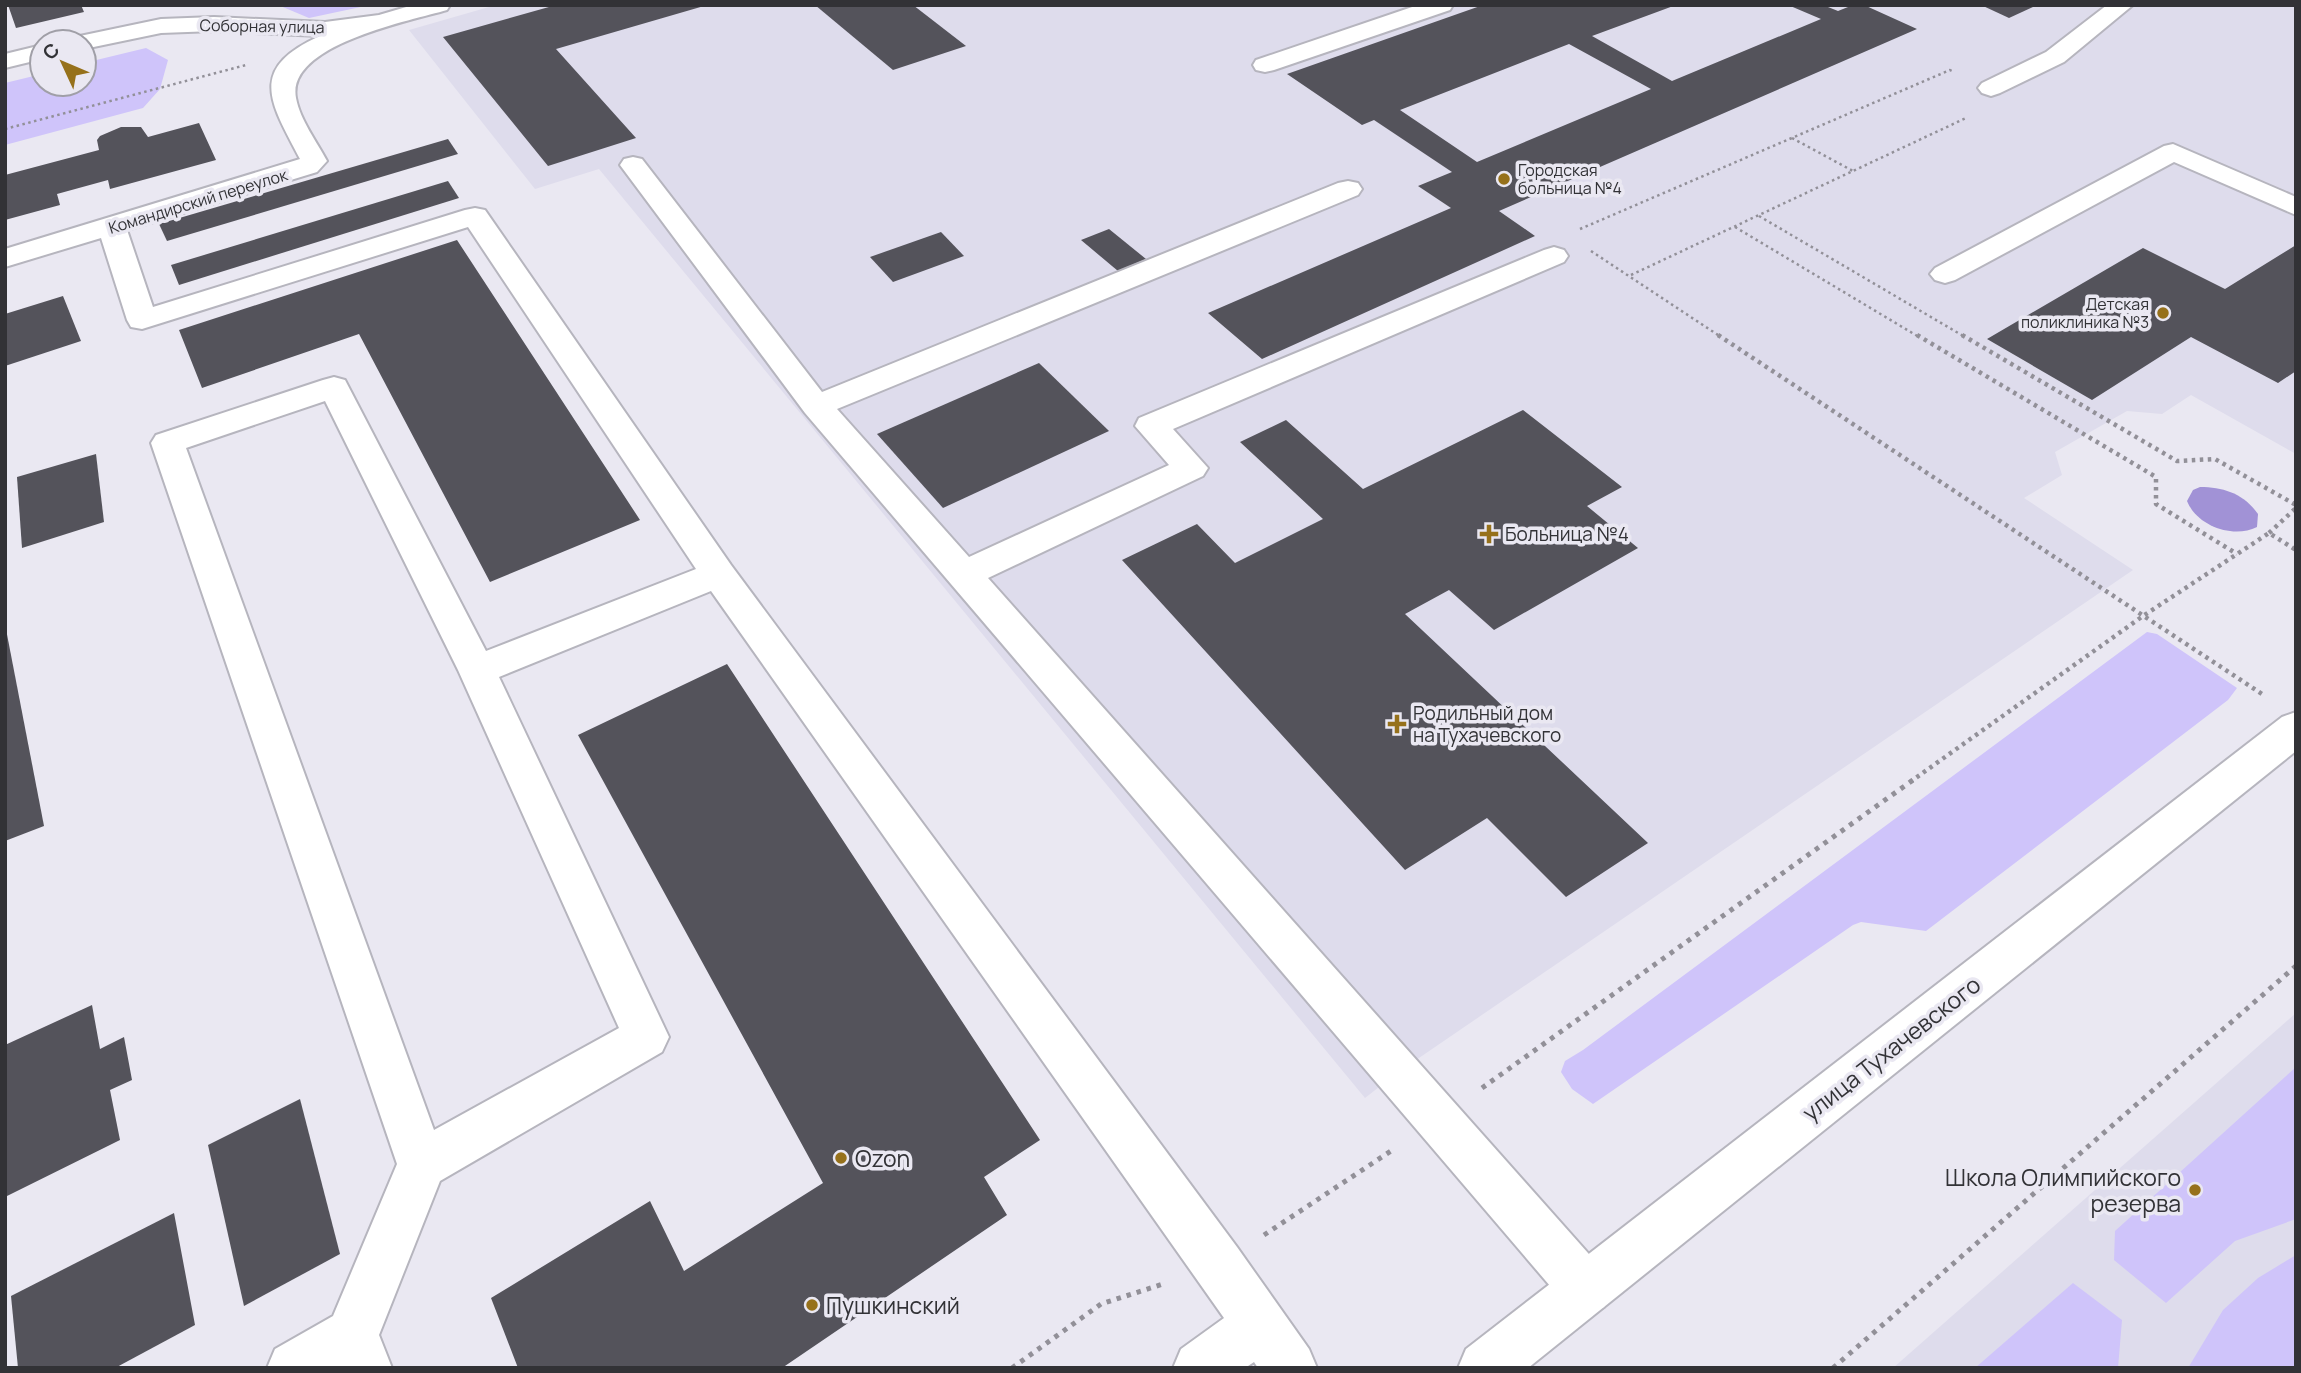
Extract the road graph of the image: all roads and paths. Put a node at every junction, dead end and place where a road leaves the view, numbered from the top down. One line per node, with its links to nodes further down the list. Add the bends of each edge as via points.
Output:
1 (439, 5): 5 (street, Соборная улица)
2 (1442, 5): 10 (street)
3 (2122, 5): 11 (street, via 2055,57)
4 (217, 15): 6 (street, Соборная улица); 7 (street, Соборная улица)
5 (381, 22): 6 (street, Соборная улица); 20 (street, Командирский переулок, via 303,54 290,66 283,95 313,160 308,166)
6 (303, 28): 12 (path, via 260,59 235,69)
7 (98, 39)
8 (28, 55): 9 (street)
9 (5, 61)
10 (1265, 65)
11 (1991, 88): 13 (path, via 1950,70); 15 (path, via 2010,97)
12 (5, 129)
13 (1791, 138): 15 (path); 21 (path)
14 (633, 165): 26 (street)
15 (1853, 171): 18 (path)
16 (1348, 189): 26 (street)
17 (2296, 208): 24 (street, via 2173,152)
18 (1758, 215): 19 (path); 27 (path, via 2177,461 2215,459)
19 (1734, 226): 25 (path); 30 (path, via 2157,477 2156,505)
20 (111, 227): 23 (street, Командирский переулок); 31 (street, via 142,320 475,216)
21 (1577, 230)
22 (1571, 252): 25 (path); 32 (street, via 1151,426 1191,468)
23 (5, 258)
24 (1945, 274)
25 (1631, 275): 33 (path)
26 (816, 406): 32 (street)
27 (2296, 506): 28 (path)
28 (2269, 533): 29 (path); 30 (path)
29 (2296, 550)
30 (2237, 554): 33 (path)
31 (718, 574): 34 (street); 40 (street)
32 (965, 574): 38 (street)
33 (2143, 616): 35 (path); 38 (path)
34 (477, 670): 39 (street, via 646,1037); 39 (street, via 334,387 168,443)
35 (2263, 694)
36 (2296, 727): 41 (street, улица Тухачевского)
37 (2296, 966): 49 (path)
38 (1438, 1121): 40 (path); 41 (street)
39 (422, 1164): 43 (street)
40 (1219, 1265): 42 (street); 45 (path, via 1101,1304)
41 (1586, 1289): 48 (street, улица Тухачевского)
42 (1261, 1324): 46 (street); 47 (street)
43 (359, 1352): 44 (street)
44 (294, 1368)
45 (1012, 1368)
46 (1200, 1368)
47 (1290, 1368)
48 (1485, 1368)
49 (1833, 1368)

